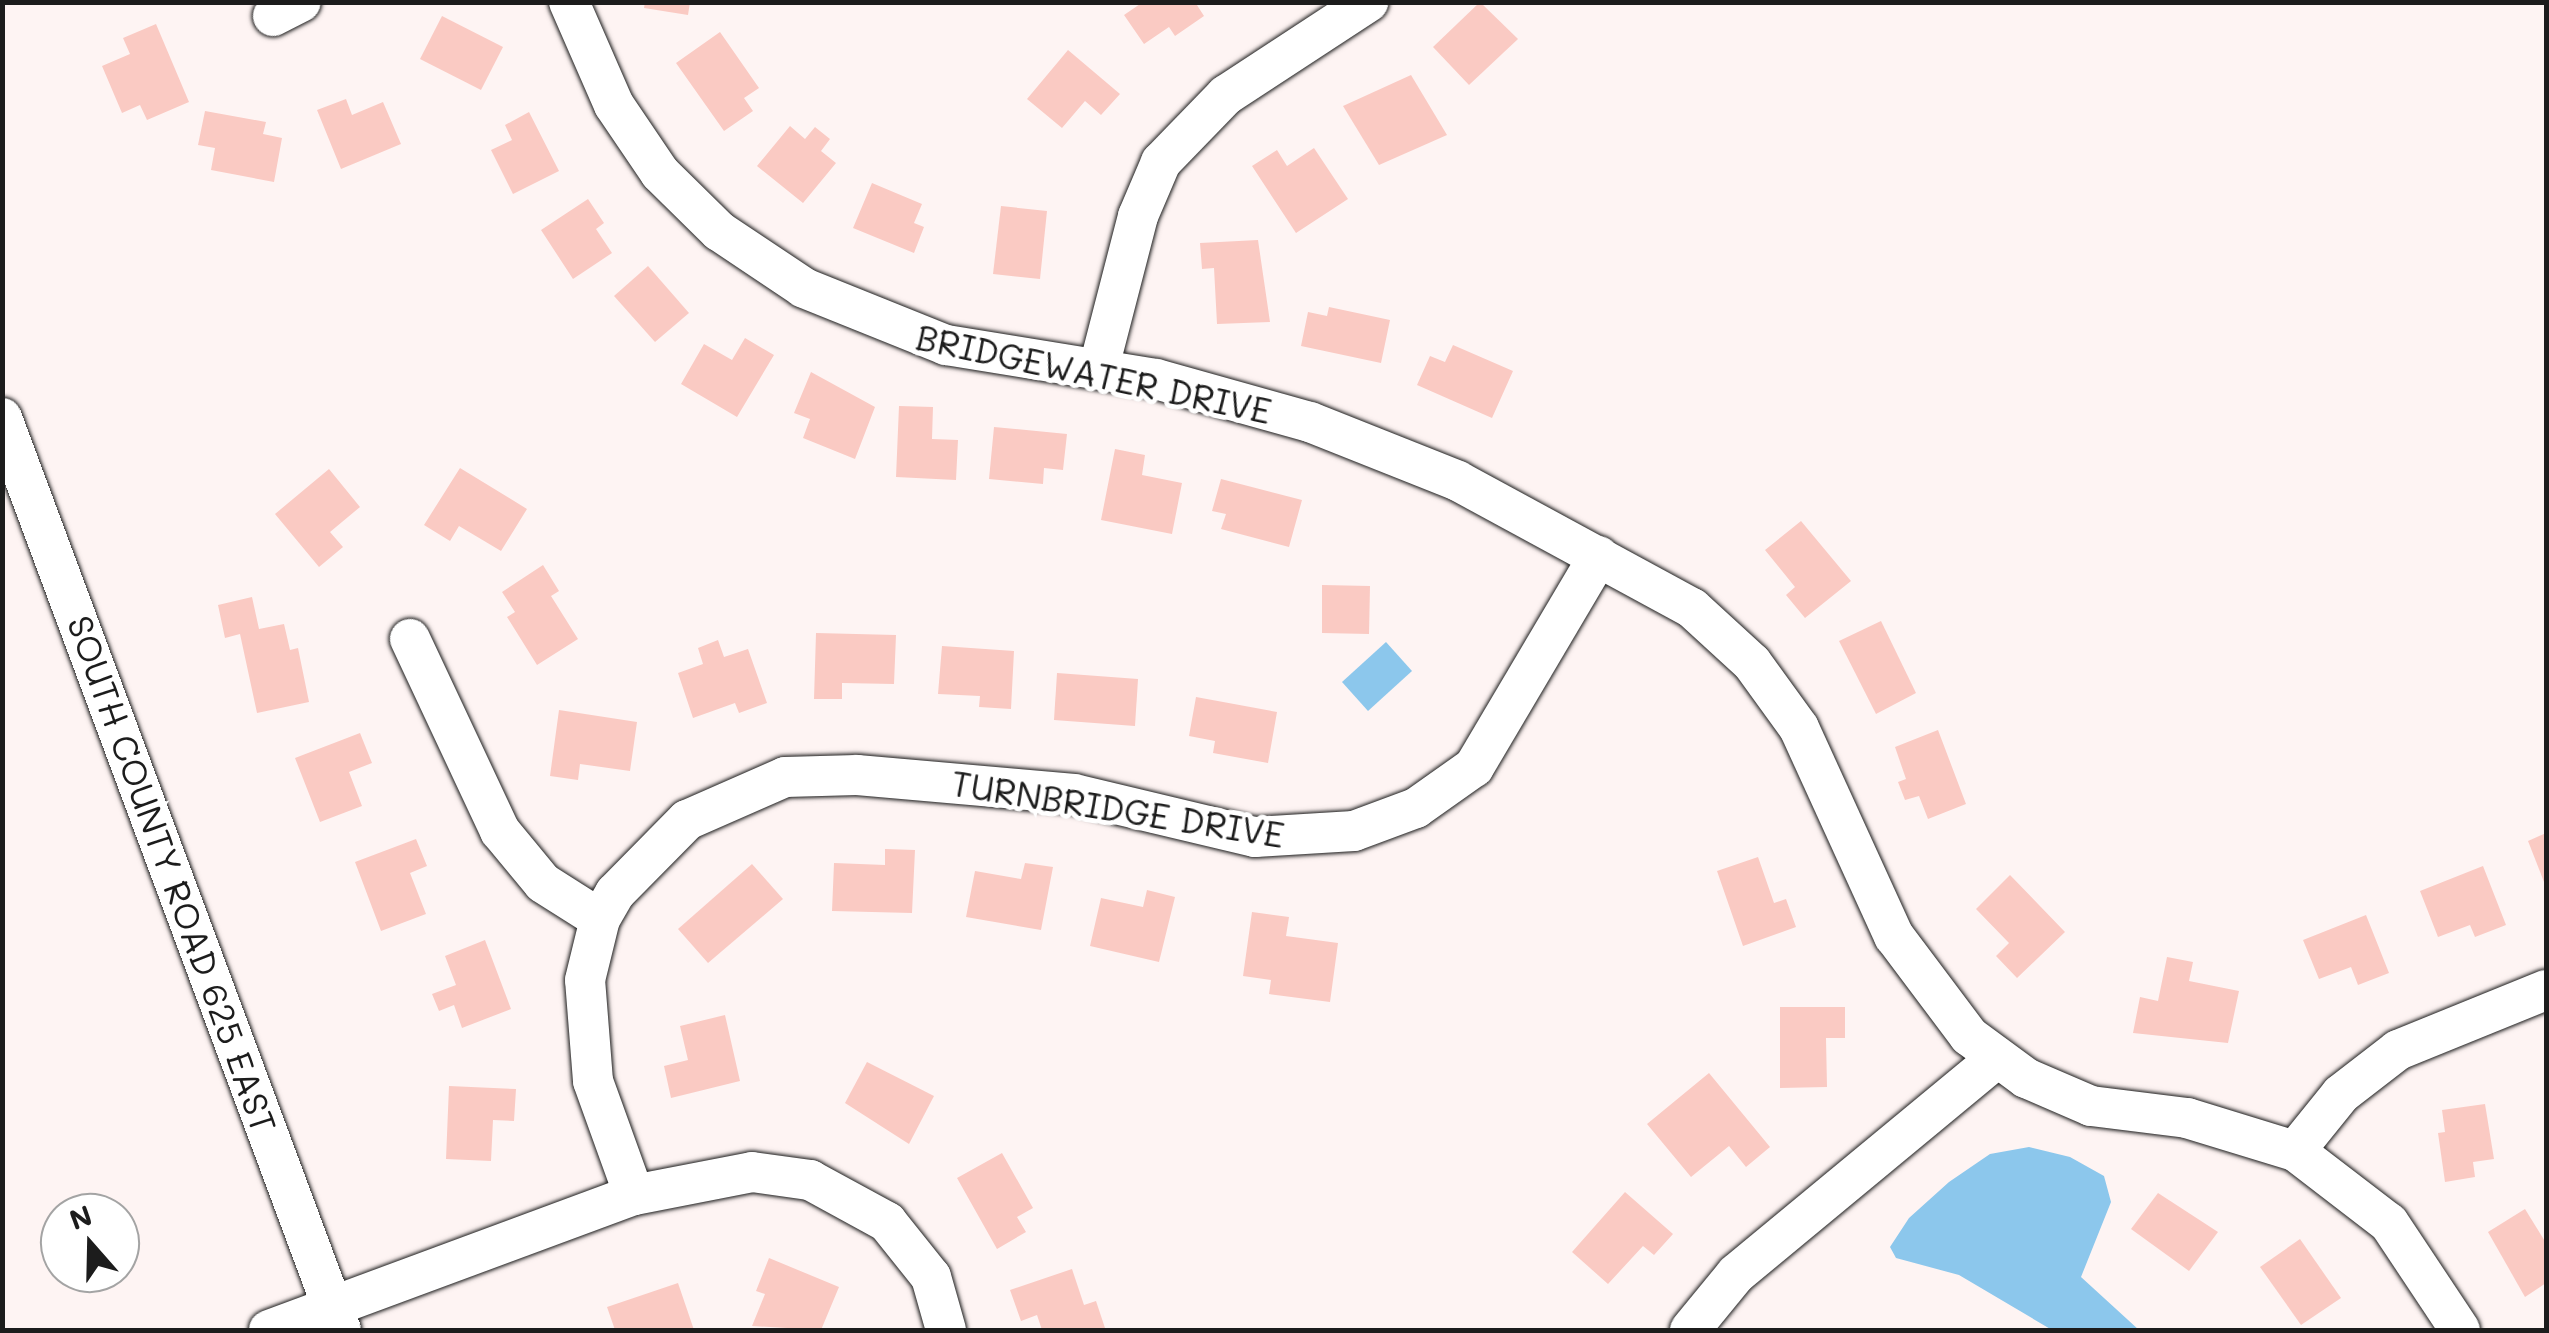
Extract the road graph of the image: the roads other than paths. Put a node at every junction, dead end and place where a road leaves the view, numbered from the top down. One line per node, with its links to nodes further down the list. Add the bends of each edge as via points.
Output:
1 (569, 2): 3 (street, BRIDGEWATER DRIVE, via 635,140 688,203 760,261 850,311 913,335 996,357)
2 (1368, 2): 3 (street, via 1226,95 1161,162 1138,216)
3 (1099, 367): 5 (street, BRIDGEWATER DRIVE, via 1233,398 1385,450)
4 (2, 418): 12 (street, SOUTH COUNTY ROAD 625 EAST)
5 (1599, 556): 7 (street, TURNBRIDGE DRIVE, via 1474,767 1386,822 1322,838 1272,838 1002,783 785,777 687,820 636,866); 9 (street, BRIDGEWATER DRIVE, via 1692,608 1777,694 1894,936 1944,1010)
6 (410, 639): 7 (street, via 500,831 543,882)
7 (600, 919): 11 (street, TURNBRIDGE DRIVE, via 585,980 586,1048)
8 (2546, 990): 10 (street, via 2398,1050 2341,1094)
9 (1996, 1059): 10 (street, BRIDGEWATER DRIVE, via 2091,1106 2187,1118); 15 (street, via 1736,1274)
10 (2296, 1150): 16 (street, BRIDGEWATER DRIVE, via 2388,1222)
11 (634, 1195): 12 (street); 14 (street, via 752,1172 837,1190 886,1222 916,1254 931,1277)
12 (337, 1319): 13 (street)
13 (269, 1330)
14 (946, 1330)
15 (1690, 1330)
16 (2460, 1330)

